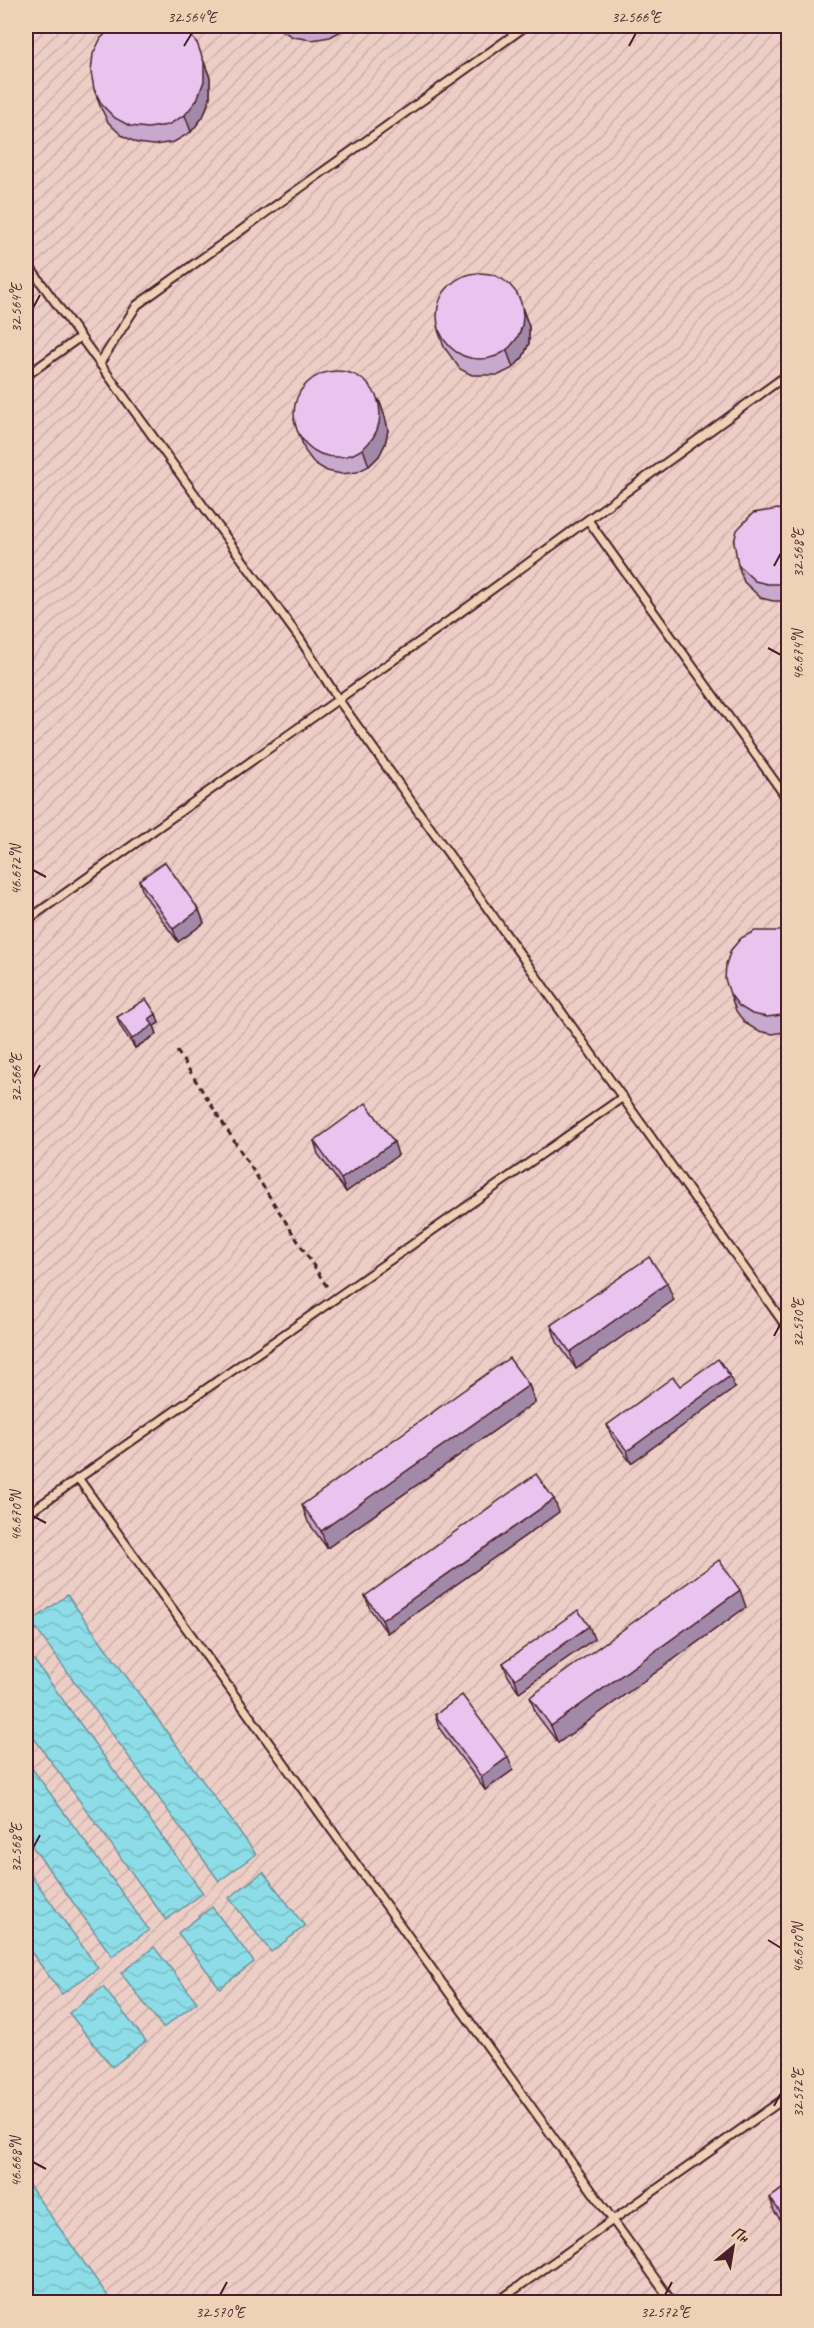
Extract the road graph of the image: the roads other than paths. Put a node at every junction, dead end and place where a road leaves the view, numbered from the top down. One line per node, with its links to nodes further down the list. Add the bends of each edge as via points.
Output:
1 (526, 26): 4 (lane, via 137,305)
2 (26, 262): 3 (lane)
3 (80, 337): 4 (lane); 6 (lane)
4 (100, 363): 8 (lane, via 300,639)
5 (789, 374): 7 (lane)
6 (26, 376)
7 (588, 520): 8 (lane); 9 (lane)
8 (338, 699): 10 (lane); 11 (lane)
9 (789, 800)
10 (26, 921)
11 (622, 1097): 12 (lane); 13 (lane)
12 (789, 1329)
13 (78, 1478): 14 (lane); 16 (lane)
14 (26, 1515)
15 (789, 2096): 16 (lane)
16 (614, 2220): 17 (lane); 18 (lane)
17 (497, 2302)
18 (672, 2302)

